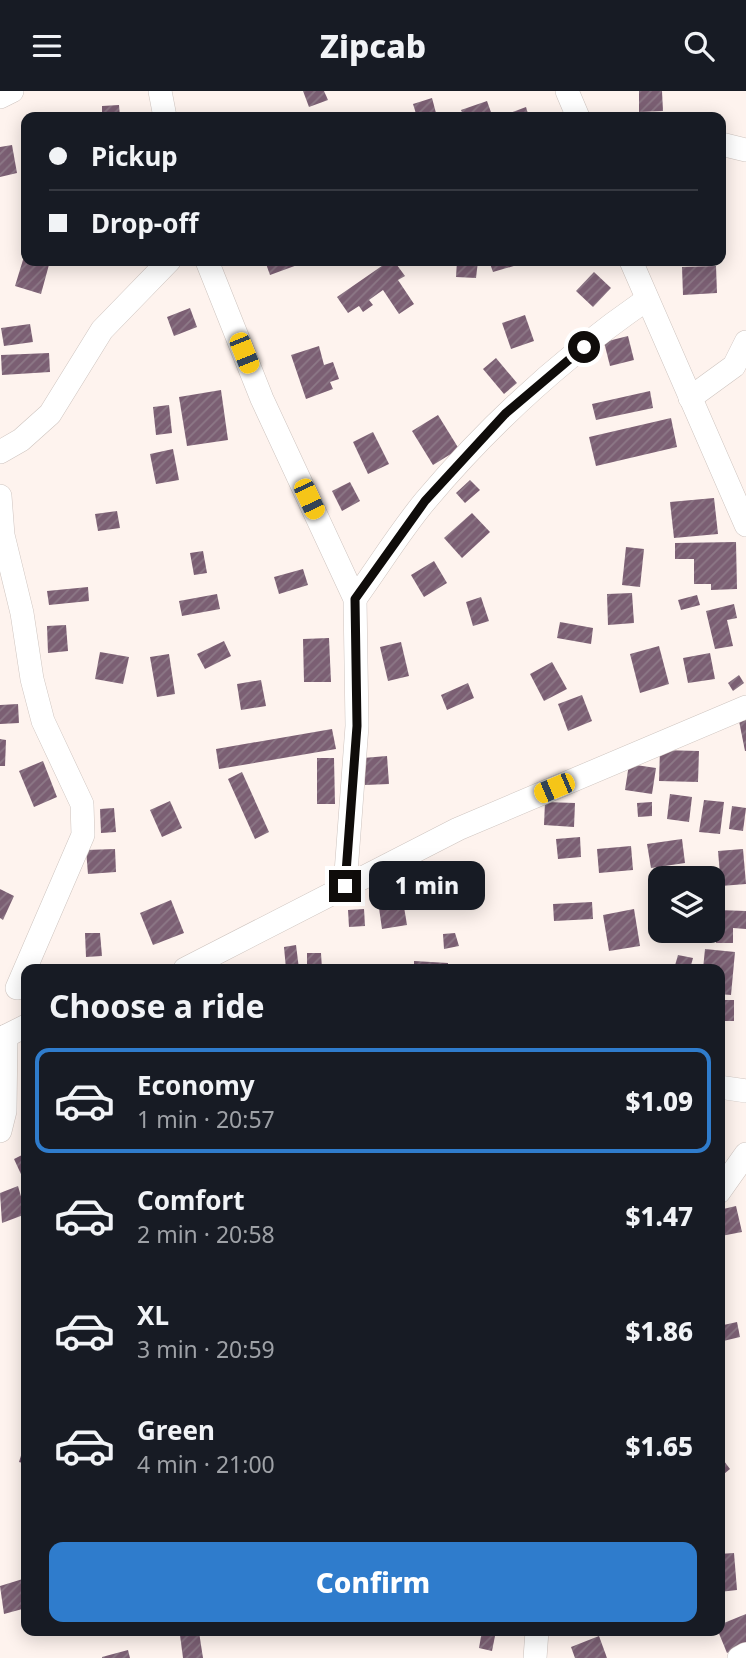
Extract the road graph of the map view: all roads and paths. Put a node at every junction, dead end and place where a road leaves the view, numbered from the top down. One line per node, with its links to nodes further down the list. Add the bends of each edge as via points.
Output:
1 (12, 91): 4 (street)
2 (160, 91): 5 (street)
3 (567, 91): 6 (street)
4 (0, 97)
5 (164, 112)
6 (576, 112)
7 (726, 145): 8 (street)
8 (746, 150)
9 (164, 266): 15 (street, via 102,330 50,414)
10 (209, 266): 18 (street, via 262,399)
11 (633, 266): 12 (street)
12 (646, 300): 14 (street); 18 (street, via 505,414 425,501)
13 (746, 342): 14 (street, via 734,366)
14 (690, 398): 17 (street)
15 (0, 452)
16 (0, 496): 21 (street, via 43,721 85,817 83,835)
17 (746, 525)
18 (355, 599): 20 (street, via 357,726)
19 (746, 706): 20 (street, via 457,829)
20 (345, 886): 22 (street)
21 (24, 964)
22 (195, 964)
23 (11, 1033): 26 (street)
24 (725, 1088): 25 (street)
25 (746, 1091)
26 (0, 1131)
27 (746, 1154): 28 (street)
28 (725, 1184)
29 (537, 1636): 31 (street)
30 (746, 1654): 32 (street)
31 (535, 1658)
32 (739, 1658)

